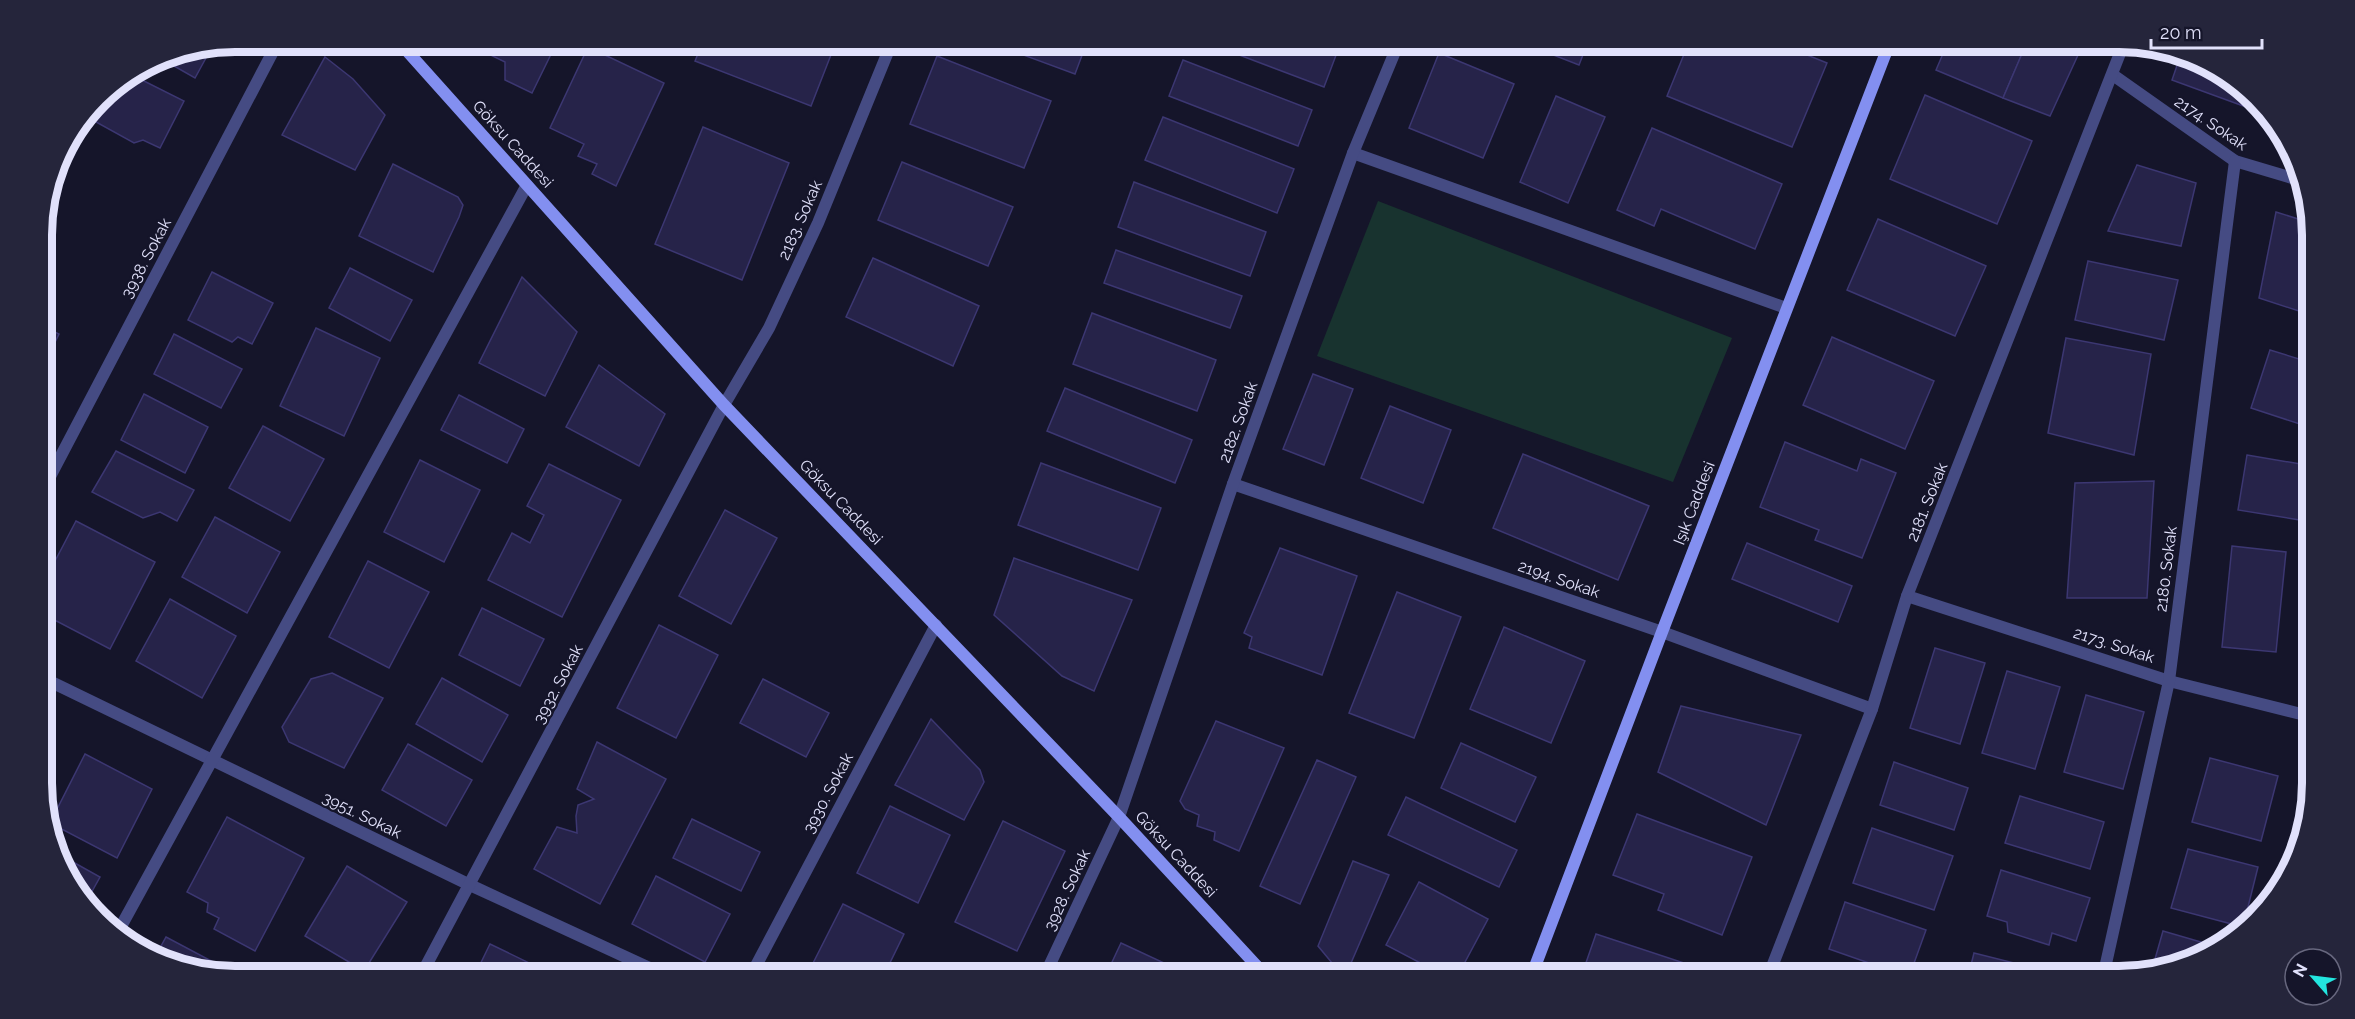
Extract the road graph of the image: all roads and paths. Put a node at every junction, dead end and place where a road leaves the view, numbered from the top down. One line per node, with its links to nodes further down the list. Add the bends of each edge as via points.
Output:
1 (272, 53): 14 (street, 3938. Sokak)
2 (409, 53): 11 (street, Göksu Caddesi)
3 (888, 53): 13 (street, 2183. Sokak, via 818,223 769,327)
4 (1394, 53): 8 (street, 2182. Sokak)
5 (1886, 53): 12 (street, Işık Caddesi)
6 (2121, 53): 7 (street, 2181. Sokak)
7 (2113, 75): 9 (street, 2174. Sokak); 16 (street, 2181. Sokak)
8 (1353, 153): 12 (street); 15 (street, 2182. Sokak)
9 (2235, 161): 10 (street, 2174. Sokak); 19 (street, 2180. Sokak)
10 (2293, 178)
11 (527, 185): 13 (street, Göksu Caddesi); 23 (street)
12 (1786, 308): 18 (street, Işık Caddesi)
13 (724, 405): 17 (street, Göksu Caddesi); 25 (street, 3932. Sokak)
14 (53, 472)
15 (1233, 484): 18 (street, 2194. Sokak); 24 (street, 2182. Sokak)
16 (1908, 596): 19 (street, 2173. Sokak); 21 (street, 2181. Sokak)
17 (936, 625): 24 (street, Göksu Caddesi); 29 (street, 3930. Sokak)
18 (1662, 632): 21 (street, 2194. Sokak); 32 (street, Işık Caddesi)
19 (2169, 681): 22 (street, 2173. Sokak); 34 (street, 2180. Sokak)
20 (52, 682): 23 (street, 3951. Sokak)
21 (1872, 709): 33 (street, 2181. Sokak)
22 (2302, 714)
23 (211, 760): 25 (street, 3951. Sokak); 26 (street)
24 (1119, 817): 30 (street, 3928. Sokak); 31 (street, Göksu Caddesi)
25 (470, 885): 27 (street, 3932. Sokak); 28 (street, 3951. Sokak)
26 (121, 926)
27 (426, 966)
28 (645, 966)
29 (756, 966)
30 (1049, 966)
31 (1258, 966)
32 (1536, 966)
33 (1772, 966)
34 (2105, 966)

